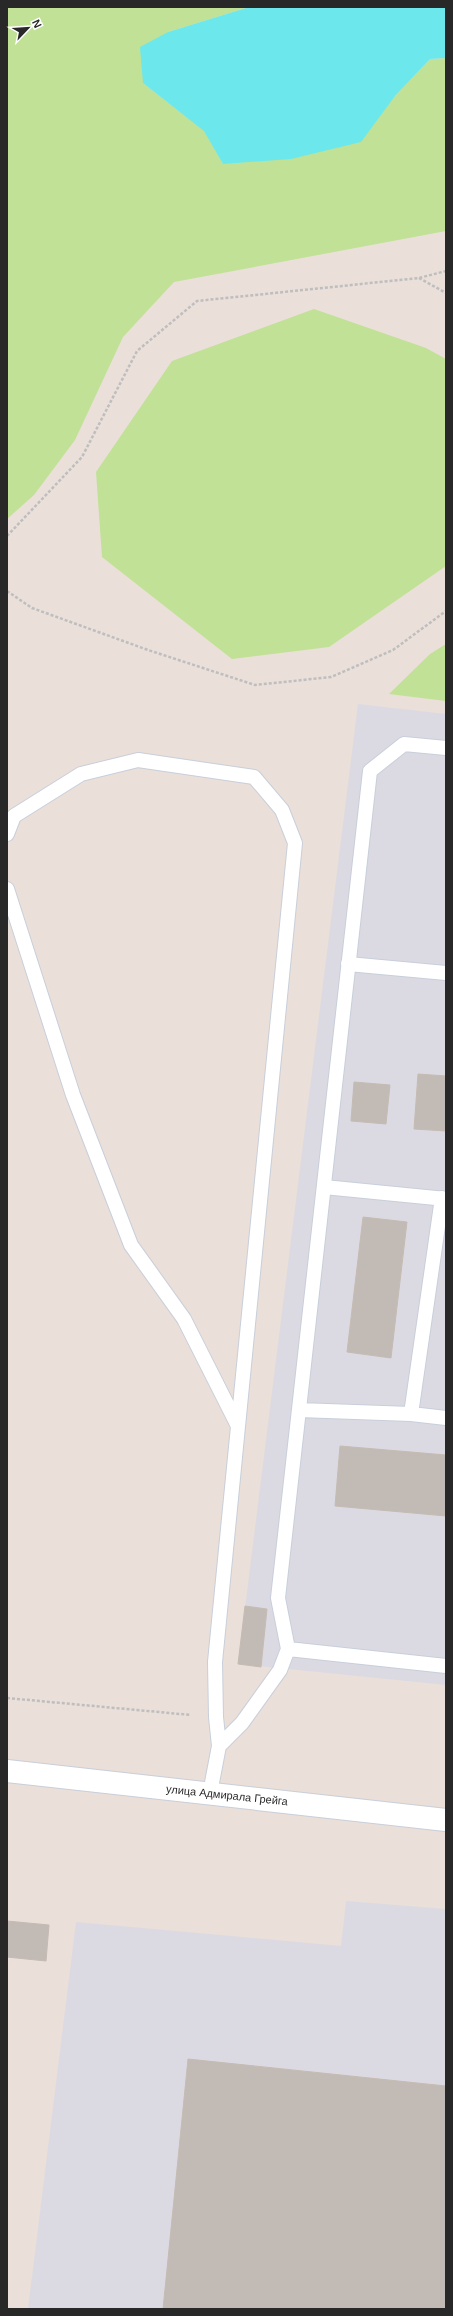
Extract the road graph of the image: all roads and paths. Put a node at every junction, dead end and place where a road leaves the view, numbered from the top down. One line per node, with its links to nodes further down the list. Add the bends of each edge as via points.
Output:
1 (446, 271): 2 (path)
2 (418, 278): 3 (path); 4 (path, via 197,301 137,352 82,457)
3 (446, 293)
4 (7, 536)
5 (7, 591): 6 (path, via 32,608 255,685 331,677 393,650)
6 (446, 610)
7 (446, 748): 10 (lane, via 404,744 370,771)
8 (7, 834): 17 (lane, via 14,816 81,774 138,760 254,777 282,810 295,844)
9 (7, 889): 17 (lane, via 73,1095 132,1245 184,1319)
10 (348, 964): 11 (lane); 12 (lane)
11 (446, 974)
12 (324, 1187): 13 (lane); 14 (lane)
13 (444, 1199): 15 (lane)
14 (299, 1410): 15 (lane); 18 (lane, via 278,1598)
15 (412, 1414): 16 (lane)
16 (446, 1418)
17 (238, 1426): 21 (lane, via 215,1662)
18 (288, 1649): 19 (lane); 22 (lane, via 280,1670 242,1722)
19 (446, 1666)
20 (7, 1698): 21 (path)
21 (216, 1717): 22 (lane)
22 (219, 1746): 24 (lane)
23 (7, 1770): 24 (street, улица Адмирала Грейга)
24 (210, 1793): 25 (street, улица Адмирала Грейга)
25 (446, 1820)

